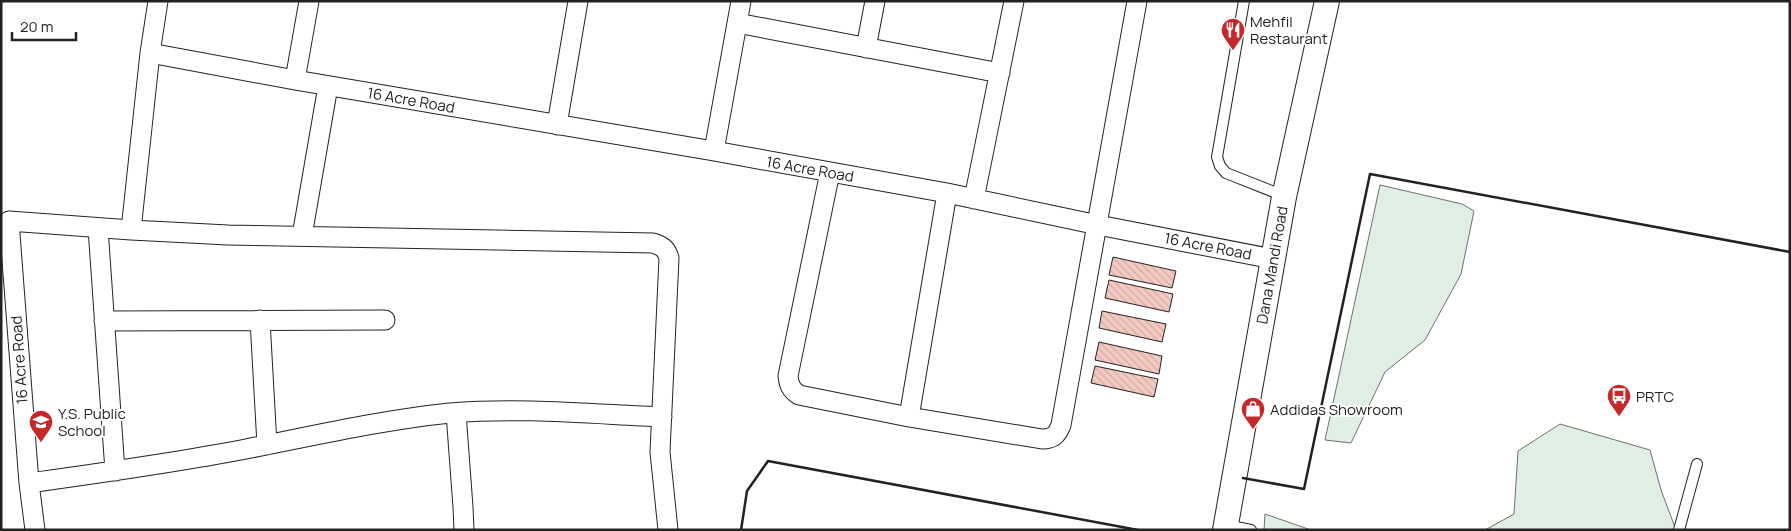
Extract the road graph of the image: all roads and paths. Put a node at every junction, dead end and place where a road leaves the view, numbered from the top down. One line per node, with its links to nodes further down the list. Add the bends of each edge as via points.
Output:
1 (158, 1): 12 (street)
2 (309, 1): 14 (street)
3 (578, 1): 16 (street)
4 (741, 1): 10 (street)
5 (875, 1): 11 (street)
6 (1014, 1): 13 (street)
7 (1137, 1): 23 (street)
8 (1244, 1): 20 (lane, via 1217,157 1226,173)
9 (1327, 1): 20 (street, Dana Mandi Road)
10 (738, 23): 11 (street); 17 (street)
11 (866, 48): 13 (street)
12 (150, 53): 14 (street, 16 Acre Road); 25 (street)
13 (1000, 73): 21 (street)
14 (296, 80): 15 (street, 16 Acre Road)
15 (328, 86): 16 (street, 16 Acre Road); 26 (street)
16 (557, 125): 17 (street, 16 Acre Road)
17 (714, 151): 18 (street, 16 Acre Road)
18 (830, 172): 19 (street, 16 Acre Road); 33 (street, via 788,376 789,384 799,395)
19 (947, 193): 21 (street, 16 Acre Road); 33 (street)
20 (1284, 196): 27 (street, Dana Mandi Road)
21 (974, 199): 23 (street, 16 Acre Road)
22 (5, 221): 24 (street, 16 Acre Road); 37 (street, 16 Acre Road)
23 (1098, 225): 27 (street, 16 Acre Road); 33 (street, via 1058,433 1051,439 1042,439)
24 (98, 228): 25 (street, 16 Acre Road); 30 (street)
25 (131, 230): 26 (street, 16 Acre Road)
26 (302, 236): 32 (street, 16 Acre Road, via 662,246 669,258)
27 (1273, 259): 38 (street, Dana Mandi Road)
28 (260, 320): 29 (street); 30 (street); 34 (street)
29 (385, 320)
30 (104, 321): 36 (street)
31 (456, 413): 32 (street, via 504,411); 34 (street); 40 (street)
32 (662, 417): 41 (street, via 660,452)
33 (909, 417)
34 (267, 445): 36 (street)
35 (1697, 464): 43 (lane)
36 (115, 472): 37 (street)
37 (29, 483): 39 (street, 16 Acre Road)
38 (1226, 527): 42 (lane)
39 (35, 530)
40 (464, 530)
41 (668, 530)
42 (1251, 530)
43 (1679, 530)

